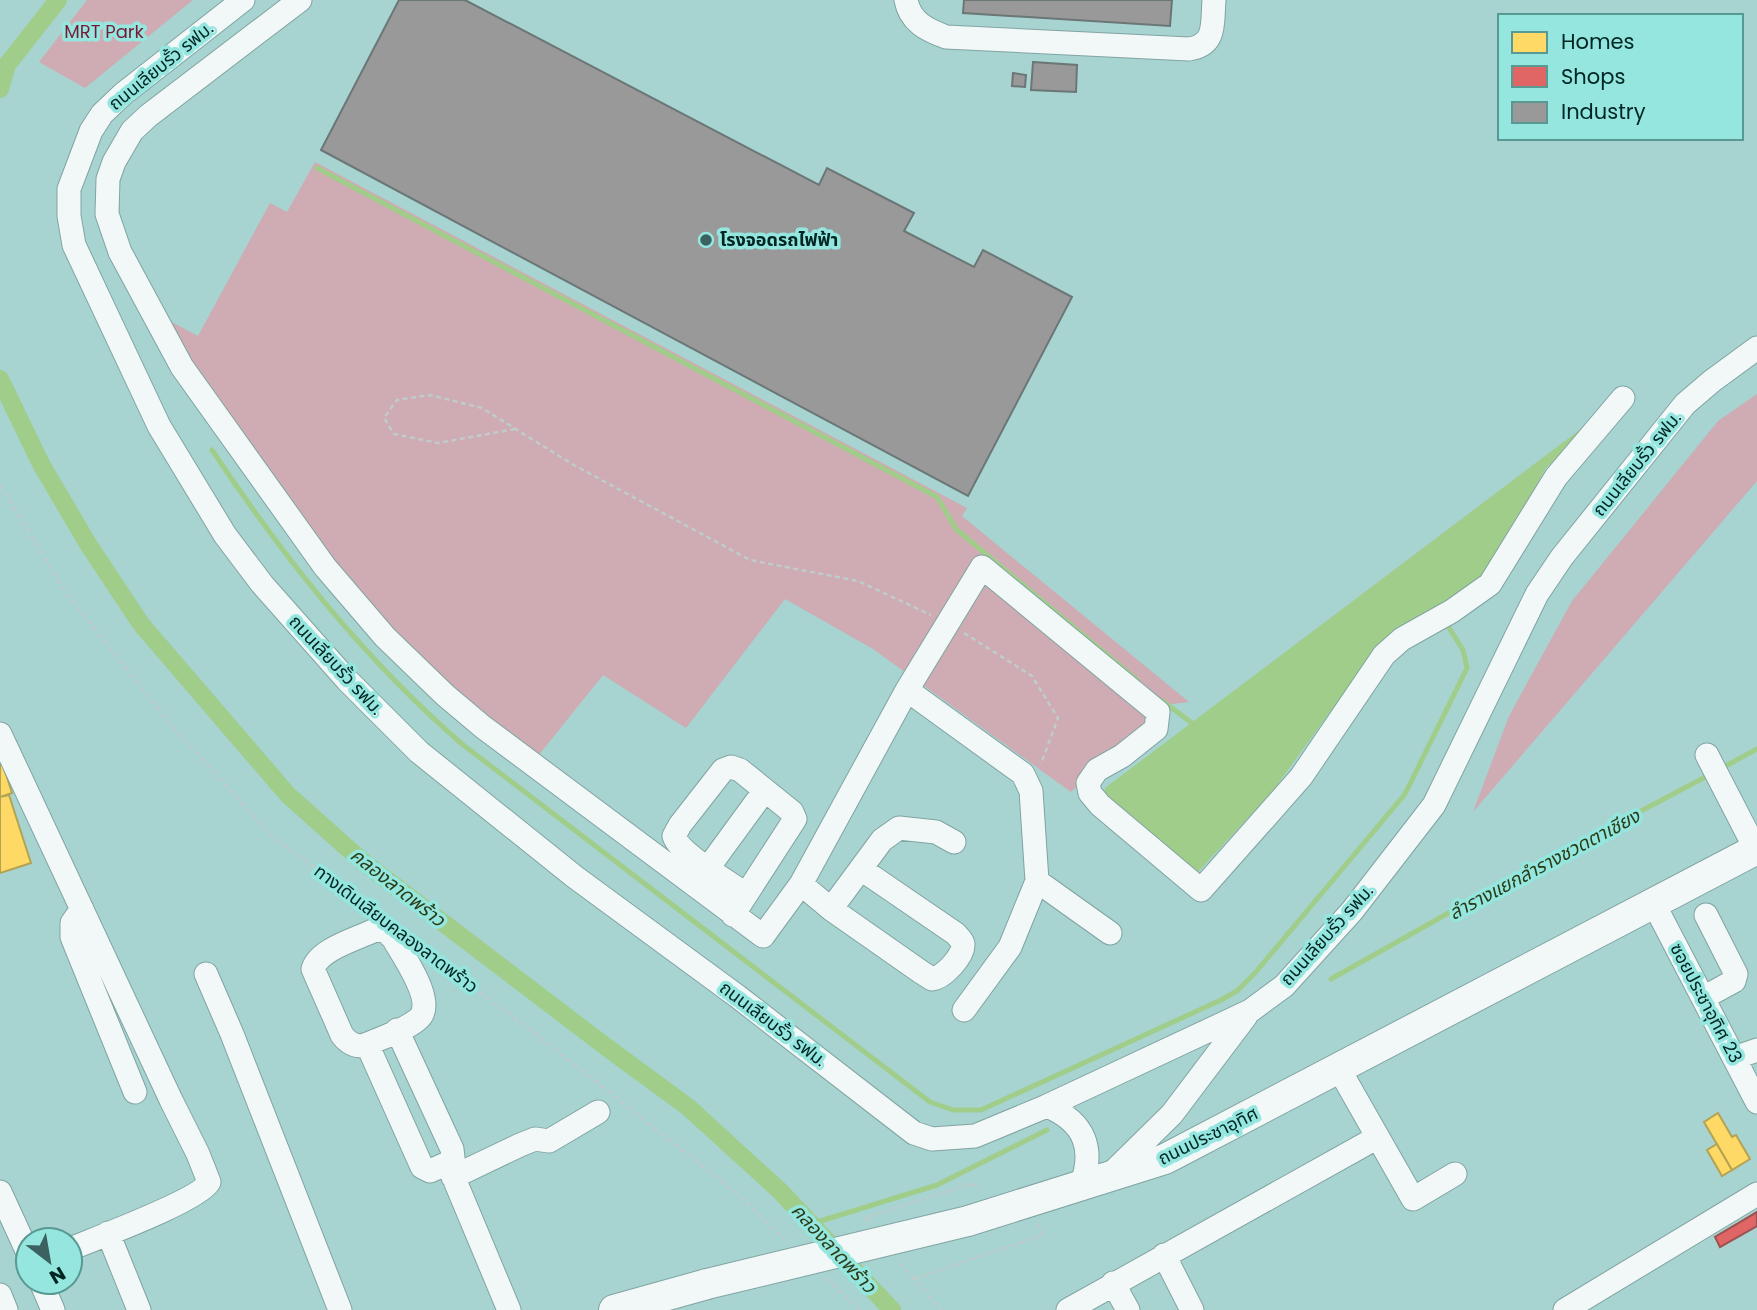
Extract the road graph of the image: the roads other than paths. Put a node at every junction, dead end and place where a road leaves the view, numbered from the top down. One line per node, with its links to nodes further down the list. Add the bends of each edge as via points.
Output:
1 (243, 0): 35 (street, ถนนเลียบรั้ว รฟม., via 102,114 77,162 69,189 74,245 93,289 159,426 225,535 347,680 419,752 575,877 914,1133 932,1139 975,1136)
2 (300, 0): 21 (street, via 132,131 114,162 107,194 107,214 120,252 182,367 325,567 386,637 483,727)
3 (906, 0): 4 (street, via 913,19 946,37 1189,49 1205,44 1210,37)
4 (1214, 0)
5 (1757, 348): 27 (street, ถนนเลียบรั้ว รฟม., via 1685,404 1562,557 1537,594 1434,805 1352,911 1284,986)
6 (1623, 398): 7 (street, via 1556,477 1490,584 1384,655 1301,777 1201,890 1090,793 1088,783 1097,770 1156,729 1158,712 982,567)
7 (908, 690): 15 (street, via 1023,774 1031,791); 16 (street)
8 (0, 734): 19 (street)
9 (1713, 766): 12 (street)
10 (765, 790): 13 (street); 13 (street, via 740,771 723,770 680,825 675,841); 17 (street, via 792,811 795,819)
11 (954, 842): 14 (street, via 936,832 899,828 882,840)
12 (1756, 850): 18 (main road, ถนนประชาอุทิศ)
13 (708, 868): 17 (street)
14 (861, 869): 20 (street); 20 (street, via 956,934 962,947 951,967 932,979)
15 (1037, 881): 23 (street); 26 (street, via 1010,947)
16 (801, 884): 20 (street); 21 (street, via 763,936)
17 (745, 894): 21 (street)
18 (1654, 904): 25 (street, ซอยประชาอุทิศ 23); 32 (main road, ถนนประชาอุทิศ)
19 (82, 909): 33 (street, via 72,923 72,937); 44 (street, via 209,1182 181,1201)
20 (831, 909)
21 (733, 915)
22 (1706, 915): 25 (street, via 1736,974 1734,981)
23 (1110, 933)
24 (206, 974): 52 (street)
25 (1703, 998): 31 (street, ซอยประชาอุทิศ 23)
26 (964, 1010)
27 (1250, 1011): 35 (street, ถนนเลียบรั้ว รฟม.); 40 (street, via 1172,1114)
28 (397, 1030): 29 (street); 29 (street, via 418,1020 425,1009 424,995 393,938 375,930 324,953 313,969 346,1041 356,1046); 38 (street, via 452,1149)
29 (368, 1044): 38 (street, via 422,1167)
30 (1757, 1050): 31 (street)
31 (1734, 1058): 34 (street, ซอยประชาอุทิศ 23)
32 (1339, 1069): 37 (street); 40 (main road, ถนนประชาอุทิศ, via 1165,1159)
33 (135, 1092)
34 (1757, 1102)
35 (1047, 1106): 40 (street, via 1071,1118 1084,1138)
36 (598, 1112): 38 (street, via 549,1141 535,1139)
37 (1378, 1137): 39 (street, via 1413,1199); 46 (street)
38 (450, 1170): 53 (street)
39 (1455, 1174)
40 (1094, 1182): 49 (main road, ถนนประชาอุทิศ, bridge, via 1014,1218 968,1221 708,1283)
41 (0, 1192): 43 (street)
42 (1757, 1194): 59 (street)
43 (16, 1226)
44 (108, 1233): 45 (street); 51 (street)
45 (84, 1243)
46 (1164, 1255): 47 (street); 58 (street)
47 (1109, 1285): 55 (street); 56 (street); 57 (street)
48 (0, 1295): 50 (street)
49 (649, 1305): 54 (main road, ถนนประชาอุทิศ)
50 (6, 1310)
51 (139, 1310)
52 (340, 1310)
53 (509, 1310)
54 (614, 1310)
55 (1068, 1310)
56 (1119, 1310)
57 (1129, 1310)
58 (1192, 1310)
59 (1565, 1310)

